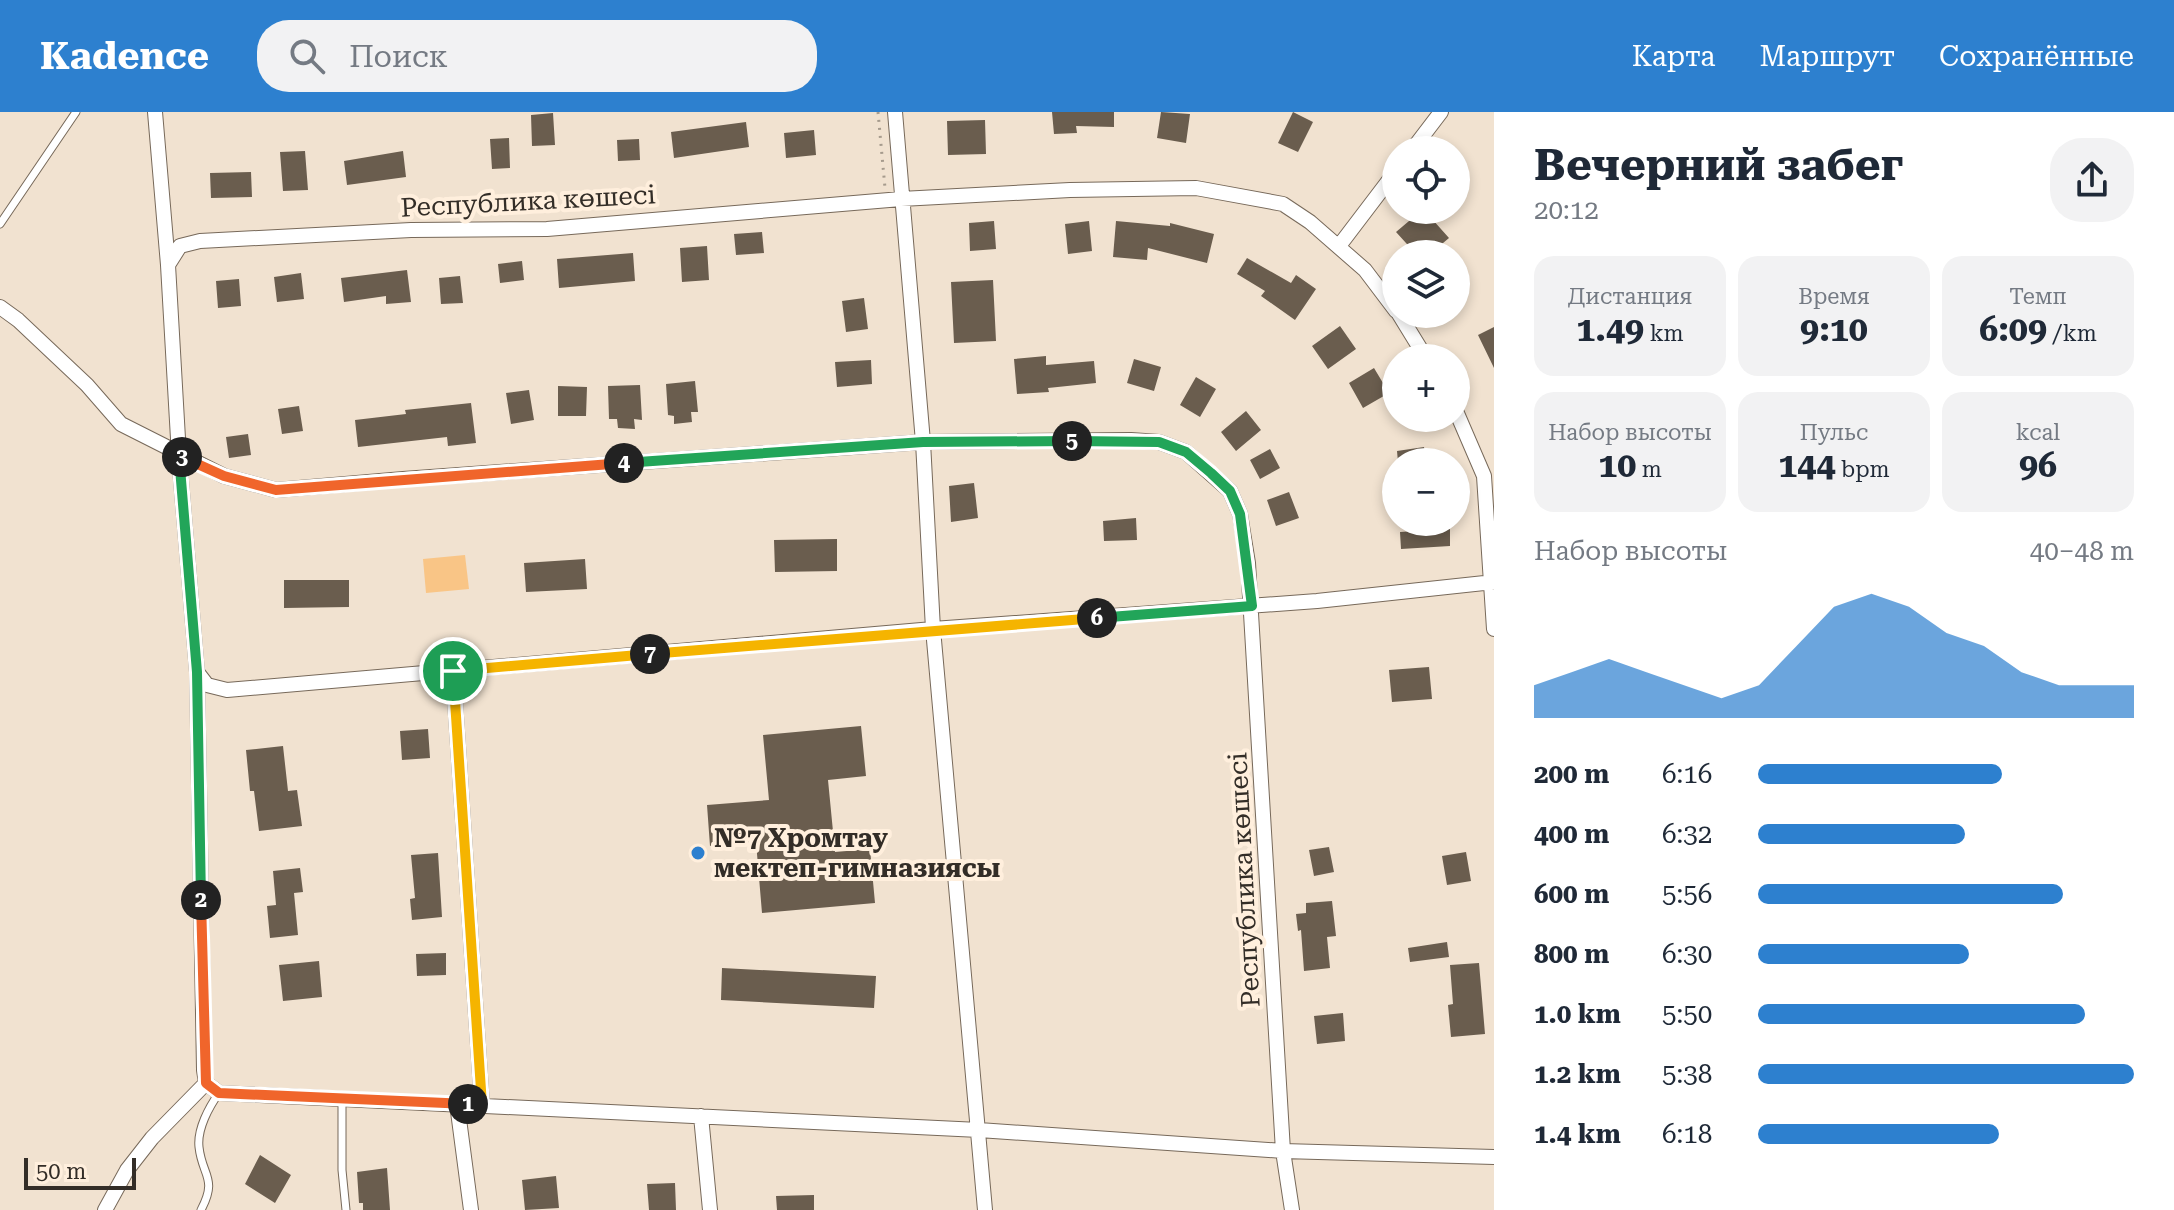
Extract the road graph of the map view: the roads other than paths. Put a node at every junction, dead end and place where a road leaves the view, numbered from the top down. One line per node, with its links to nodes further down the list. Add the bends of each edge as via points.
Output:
1 (76, 112): 8 (lane)
2 (155, 112): 10 (street)
3 (895, 112): 7 (street)
4 (1441, 112): 5 (street)
5 (1423, 136)
6 (1382, 189): 9 (street)
7 (894, 199): 9 (street, Республика көшесі, via 1196,188 1283,204); 10 (street, Республика көшесі, via 547,229 200,241 180,246); 14 (street)
8 (0, 224)
9 (1339, 246): 11 (street, Республика көшесі)
10 (168, 265): 15 (street)
11 (1382, 292)
12 (0, 307): 15 (street, Республика көшесі, via 87,385 121,424)
13 (1465, 432): 16 (street, via 1484,476)
14 (923, 442): 15 (street, Республика көшесі, via 276,490); 17 (street, Республика көшесі, via 1131,440 1159,442 1186,452 1230,491 1240,514); 18 (street)
15 (179, 456): 21 (street)
16 (1492, 583): 17 (street); 19 (street)
17 (1252, 606): 18 (street); 29 (street, Республика көшесі)
18 (933, 629): 20 (street); 28 (street)
19 (1494, 629)
20 (453, 671): 21 (street, via 227,690 207,685); 26 (street)
21 (197, 672): 22 (street)
22 (206, 1083): 23 (street); 31 (street, via 152,1138)
23 (219, 1093): 24 (street); 32 (lane, via 207,1110 198,1145 210,1179)
24 (342, 1098): 25 (street); 33 (lane)
25 (457, 1104): 26 (street); 34 (street)
26 (482, 1105): 27 (street)
27 (701, 1116): 28 (street); 35 (street)
28 (979, 1130): 29 (street); 36 (street)
29 (1283, 1151): 30 (street); 37 (street, Республика көшесі)
30 (1494, 1157)
31 (105, 1210)
32 (201, 1210)
33 (346, 1210)
34 (471, 1210)
35 (710, 1210)
36 (985, 1210)
37 (1292, 1210)

